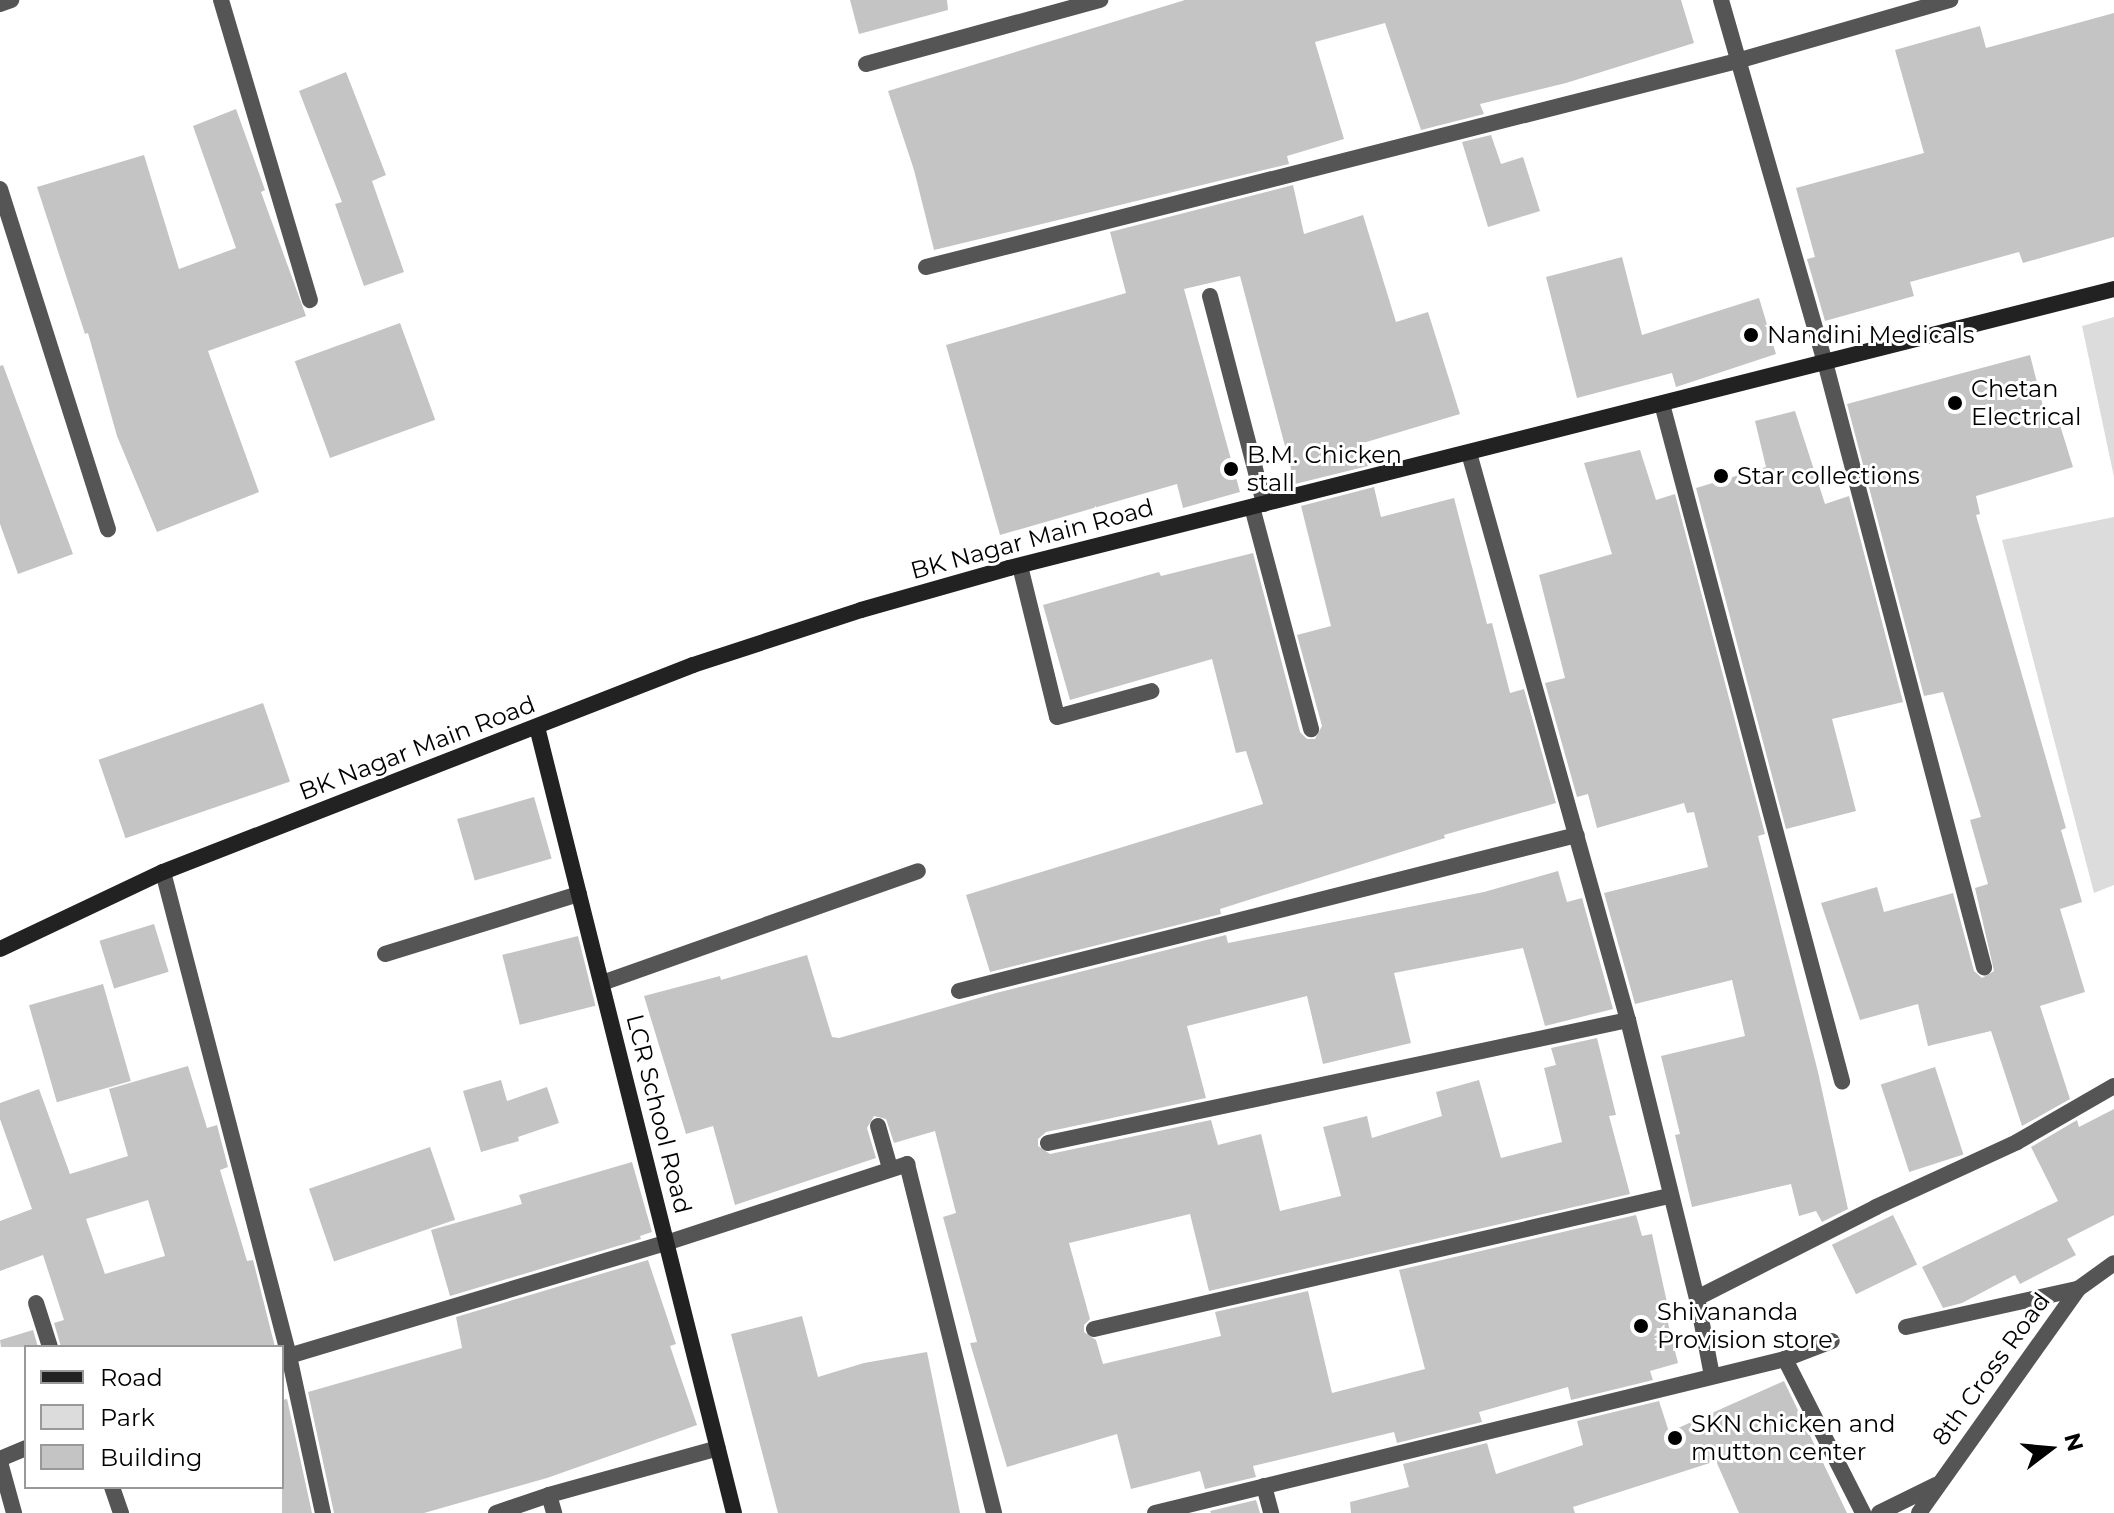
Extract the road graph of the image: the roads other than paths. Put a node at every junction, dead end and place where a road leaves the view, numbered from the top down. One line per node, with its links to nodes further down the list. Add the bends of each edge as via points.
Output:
1 (11, 0): 6 (street)
2 (221, 0): 13 (street)
3 (1100, 0): 8 (street)
4 (1721, 0): 7 (street)
5 (1950, 0): 7 (street)
6 (0, 4)
7 (1737, 61): 10 (street); 14 (street)
8 (866, 64)
9 (0, 189): 18 (street)
10 (926, 267)
11 (2114, 289): 14 (street, BK Nagar Main Road)
12 (1210, 296): 17 (street)
13 (310, 300)
14 (1825, 362): 15 (street, BK Nagar Main Road); 29 (street)
15 (1662, 404): 16 (street, BK Nagar Main Road); 33 (street)
16 (1469, 453): 17 (street, BK Nagar Main Road); 23 (street)
17 (1258, 506): 19 (street, BK Nagar Main Road); 22 (street)
18 (108, 529)
19 (1020, 566): 20 (street, via 1057,717); 21 (street, BK Nagar Main Road, via 693,665)
20 (1152, 691)
21 (537, 727): 25 (street, BK Nagar Main Road); 26 (street, LCR School Road)
22 (1311, 729)
23 (1577, 835): 31 (street); 32 (street)
24 (918, 871): 30 (street)
25 (163, 872): 27 (street, BK Nagar Main Road); 48 (street)
26 (579, 894): 28 (street); 30 (street, LCR School Road)
27 (0, 949)
28 (385, 954)
29 (1984, 967)
30 (602, 983): 39 (street, LCR School Road)
31 (959, 991)
32 (1628, 1020): 36 (street); 38 (street)
33 (1842, 1081)
34 (2114, 1086): 42 (street, via 2017,1142)
35 (878, 1126): 37 (street)
36 (1048, 1143)
37 (890, 1168): 39 (street); 65 (street, via 907,1164)
38 (1669, 1196): 42 (street); 45 (street)
39 (666, 1243): 49 (street); 52 (street, LCR School Road)
40 (2114, 1263): 41 (street, 8th Cross Road)
41 (2078, 1289): 44 (street); 55 (street, 8th Cross Road)
42 (1697, 1298): 51 (street)
43 (36, 1303): 47 (street)
44 (1906, 1327)
45 (1094, 1329)
46 (1832, 1341): 50 (street)
47 (49, 1345)
48 (283, 1345)
49 (286, 1357): 61 (street)
50 (1785, 1359): 51 (street); 68 (street)
51 (1712, 1376): 56 (street)
52 (718, 1448): 58 (street); 64 (street, LCR School Road)
53 (24, 1449): 54 (street)
54 (0, 1460): 59 (street)
55 (1938, 1484): 69 (street); 70 (street, 8th Cross Road)
56 (1264, 1486): 66 (street); 67 (street)
57 (113, 1489): 60 (street)
58 (549, 1495): 62 (street); 63 (street)
59 (14, 1513)
60 (121, 1513)
61 (323, 1513)
62 (496, 1513)
63 (554, 1513)
64 (734, 1513)
65 (994, 1513)
66 (1155, 1513)
67 (1271, 1513)
68 (1863, 1513)
69 (1879, 1513)
70 (1919, 1513)

